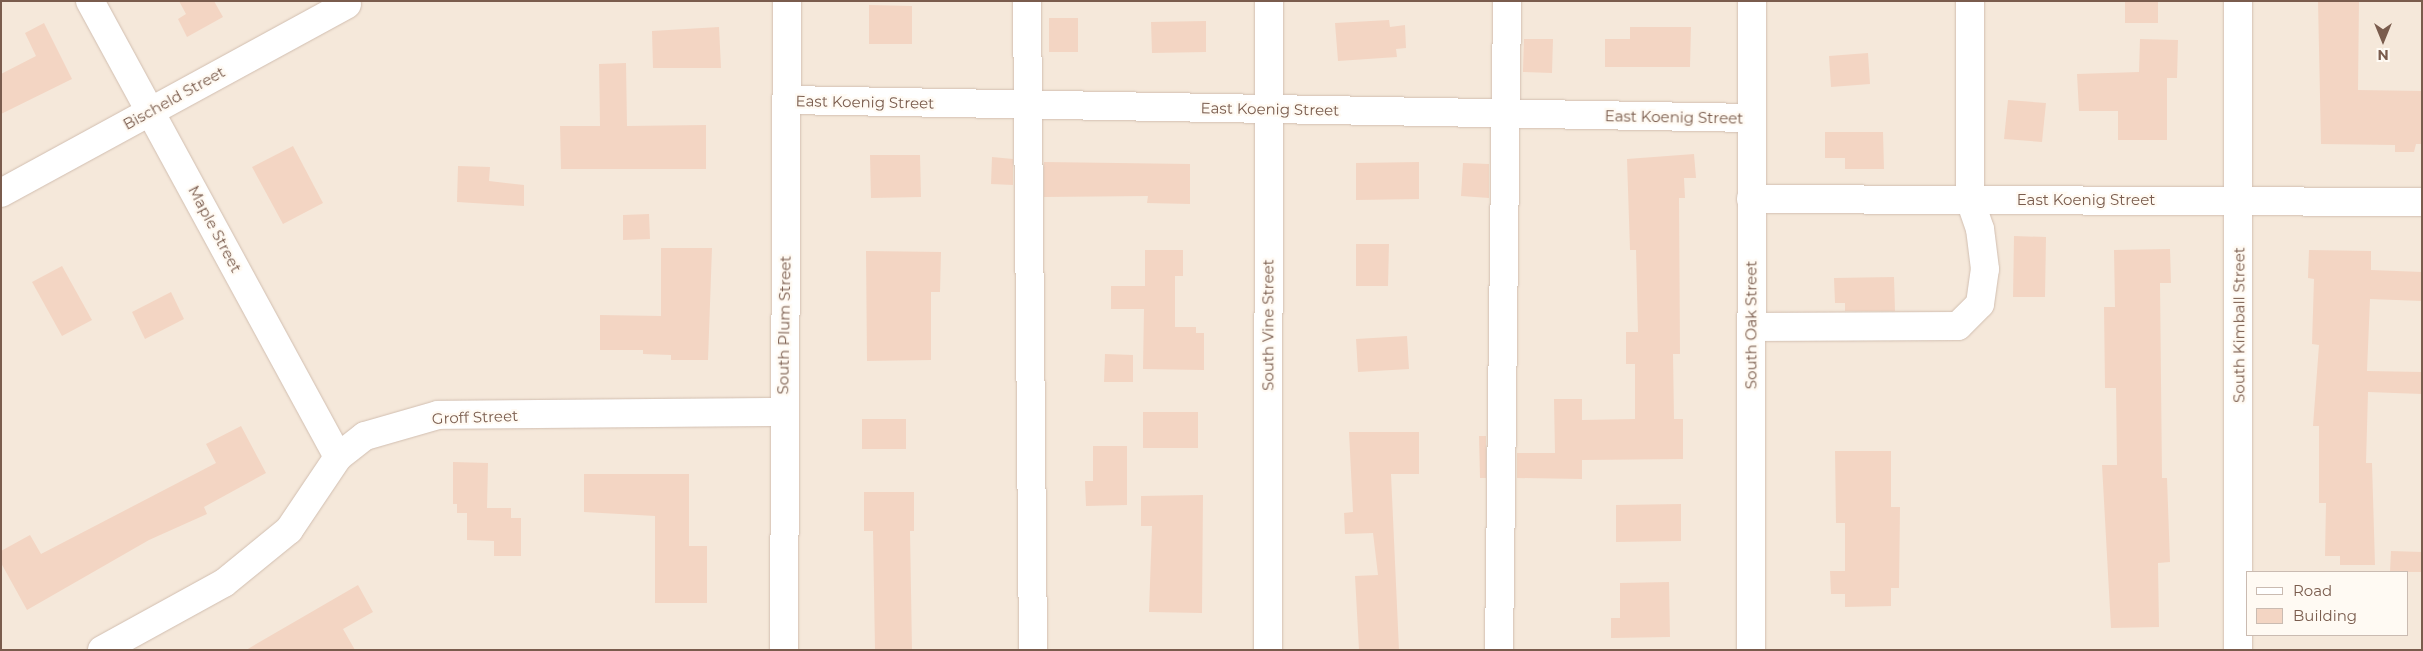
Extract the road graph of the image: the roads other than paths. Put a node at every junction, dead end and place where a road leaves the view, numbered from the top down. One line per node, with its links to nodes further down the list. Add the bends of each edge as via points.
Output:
1 (90, 1): 13 (street, Maple Street)
2 (787, 1): 10 (street, South Plum Street)
3 (1027, 1): 11 (street)
4 (1269, 1): 12 (street, South Vine Street)
5 (1507, 1): 14 (street)
6 (1752, 1): 15 (street, South Oak Street)
7 (1970, 1): 18 (street)
8 (2238, 1): 19 (street, South Kimball Street)
9 (347, 4): 13 (street, Bischeld Street)
10 (788, 100): 11 (street, East Koenig Street); 22 (street, South Plum Street)
11 (1027, 104): 12 (street, East Koenig Street); 26 (street)
12 (1267, 109): 14 (street, East Koenig Street); 27 (street, South Vine Street)
13 (152, 110): 16 (street, Bischeld Street); 23 (street, Maple Street)
14 (1505, 114): 15 (street, East Koenig Street); 28 (street)
15 (1751, 118): 17 (street, South Oak Street)
16 (1, 193)
17 (1751, 199): 18 (street, East Koenig Street); 21 (street, South Oak Street)
18 (1970, 200): 19 (street, East Koenig Street); 21 (street, via 1980,229 1986,270 1980,304 1958,326)
19 (2239, 201): 20 (street, East Koenig Street); 30 (street, South Kimball Street)
20 (2422, 202)
21 (1751, 327): 29 (street, South Oak Street)
22 (783, 412): 23 (street, Groff Street, via 438,415 365,436); 25 (street, South Plum Street)
23 (338, 458): 24 (street, Groff Street, via 289,530 224,583)
24 (102, 650)
25 (784, 650)
26 (1033, 650)
27 (1268, 650)
28 (1500, 650)
29 (1751, 650)
30 (2238, 650)

